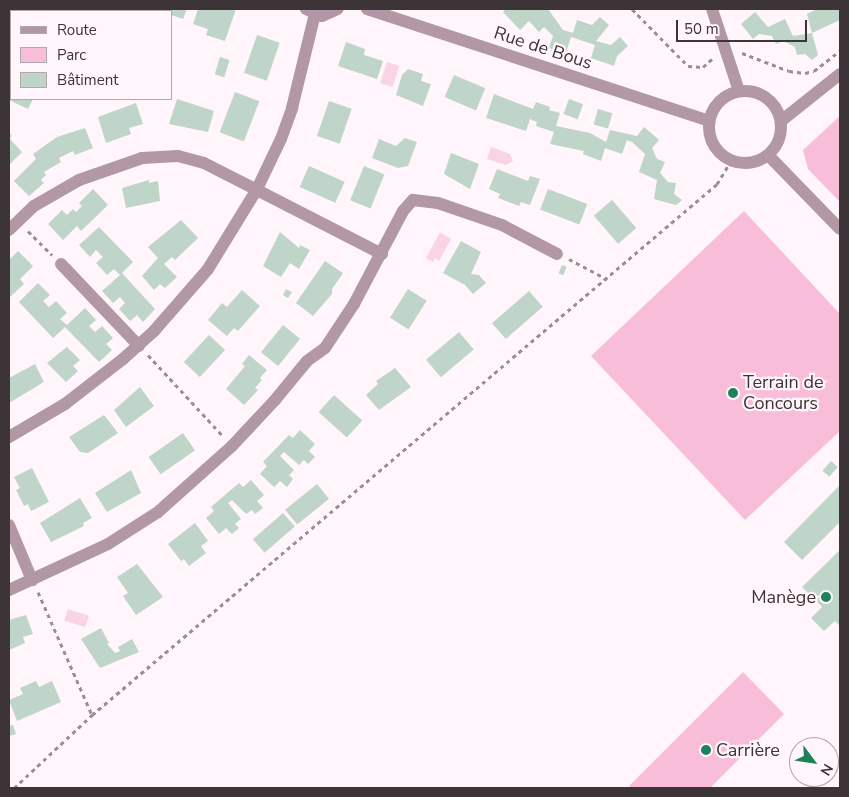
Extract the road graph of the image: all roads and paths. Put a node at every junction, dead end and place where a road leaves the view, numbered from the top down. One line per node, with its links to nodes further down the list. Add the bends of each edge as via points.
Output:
1 (338, 9): 4 (street, via 329,15)
2 (367, 9): 7 (street, Rue de Bous)
3 (712, 9): 6 (street)
4 (311, 12): 11 (street, via 292,108)
5 (840, 74): 8 (street)
6 (739, 91): 7 (street, via 720,101); 8 (street, via 751,91 766,97 778,110)
7 (709, 120): 10 (street, via 713,144)
8 (782, 121): 9 (street, via 779,142)
9 (768, 155): 10 (street, via 753,162); 13 (street)
10 (731, 160): 17 (path, via 717,184)
11 (257, 189): 12 (street, via 193,158 160,155 123,162 79,180 34,206); 14 (street); 18 (street, via 208,269)
12 (13, 225): 16 (path)
13 (840, 229)
14 (382, 254): 15 (street, via 402,211 413,200 421,199 502,225); 20 (street, via 325,348 307,361)
15 (556, 254): 17 (path)
16 (61, 264): 18 (street)
17 (608, 279): 24 (path)
18 (139, 346): 19 (street, via 65,404); 20 (path)
19 (9, 437)
20 (232, 446): 22 (street, via 158,512 108,544)
21 (9, 525): 22 (street)
22 (32, 580): 23 (street); 24 (path)
23 (9, 590)
24 (92, 715): 25 (path)
25 (14, 788)

